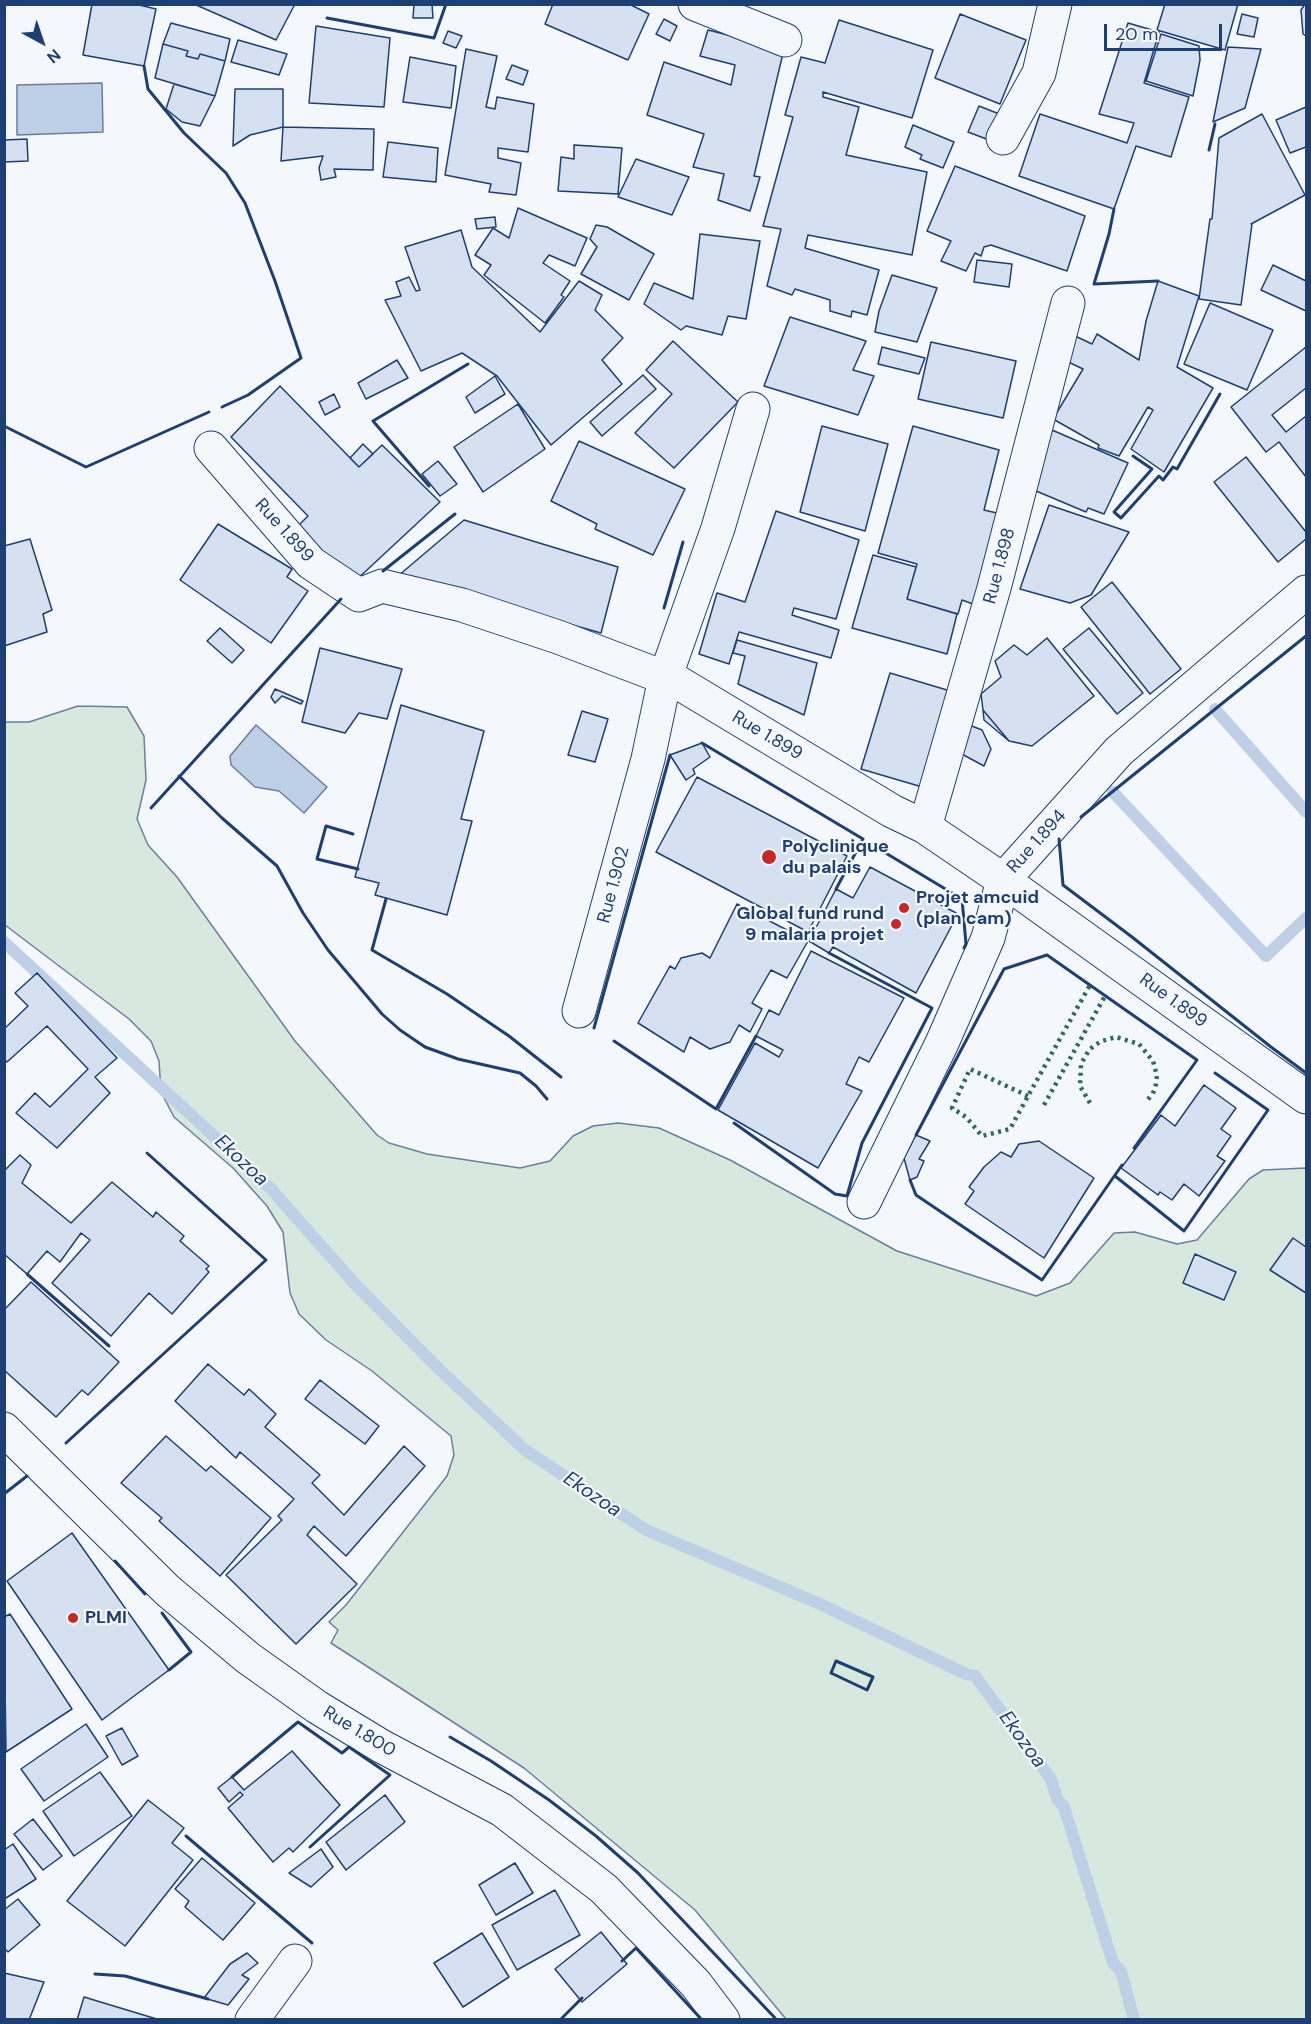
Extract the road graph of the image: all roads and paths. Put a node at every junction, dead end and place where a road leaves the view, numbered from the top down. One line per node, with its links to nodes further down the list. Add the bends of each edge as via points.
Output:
1 (695, 4): 3 (street)
2 (1055, 4): 4 (street, via 1040,73)
3 (785, 40)
4 (1004, 138)
5 (1068, 303): 10 (street, Rue 1.898, via 994,588)
6 (753, 409): 9 (street, Rue 1.902, via 718,528)
7 (211, 448): 9 (street, Rue 1.899, via 311,563 359,595 382,586 462,605)
8 (1306, 592): 11 (street, Rue 1.894, via 1119,752)
9 (665, 678): 10 (street, Rue 1.899); 12 (street, Rue 1.902, via 648,759)
10 (924, 827): 11 (street, Rue 1.899)
11 (1003, 880): 13 (street, Rue 1.899); 14 (street, Rue 1.894, via 988,938)
12 (579, 1011)
13 (1306, 1097)
14 (864, 1203)
15 (4, 1429): 18 (street, Rue 1.800, via 167,1590 248,1658 381,1746 502,1810 604,1889 696,1984)
16 (296, 1961): 17 (street)
17 (252, 2019)
18 (723, 2019)

